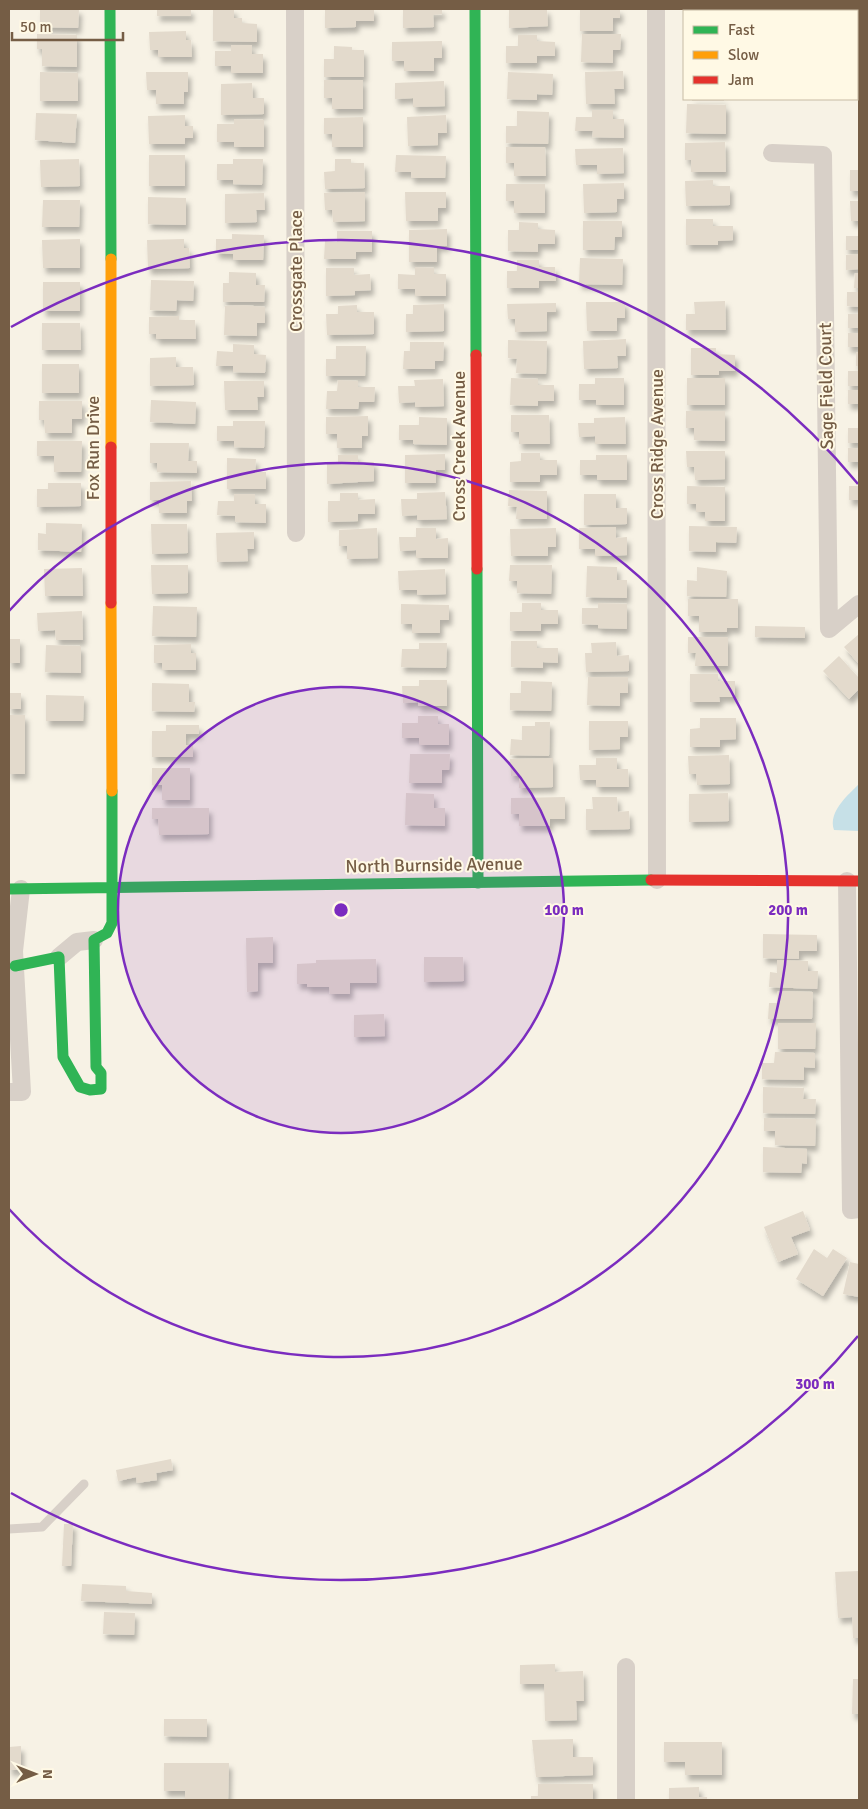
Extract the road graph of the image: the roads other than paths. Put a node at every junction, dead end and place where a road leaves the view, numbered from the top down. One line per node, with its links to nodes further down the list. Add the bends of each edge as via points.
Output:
1 (110, 9): 11 (street, Fox Run Drive)
2 (295, 9): 6 (street, Crossgate Place)
3 (475, 9): 10 (street, Cross Creek Avenue)
4 (656, 9): 8 (street, Cross Ridge Avenue)
5 (772, 154): 7 (street, Sage Field Court, via 823,155 829,629)
6 (296, 533)
7 (859, 604)
8 (657, 880): 9 (street, North Burnside Avenue); 10 (street, North Burnside Avenue)
9 (853, 881): 17 (street)
10 (478, 883): 11 (street, North Burnside Avenue)
11 (112, 887): 12 (street, North Burnside Avenue); 13 (street, Fox Run Drive, via 111,929)
12 (15, 889): 14 (street)
13 (94, 940): 15 (street, via 76,942); 15 (street, via 96,1067 100,1073 101,1089 80,1087 63,1057)
14 (12, 956): 15 (street); 16 (street, via 22,1092)
15 (60, 957)
16 (9, 1092)
17 (855, 1210)
18 (84, 1484): 19 (lane, via 42,1527)
19 (9, 1529)
20 (626, 1667): 21 (street)
21 (626, 1800)

